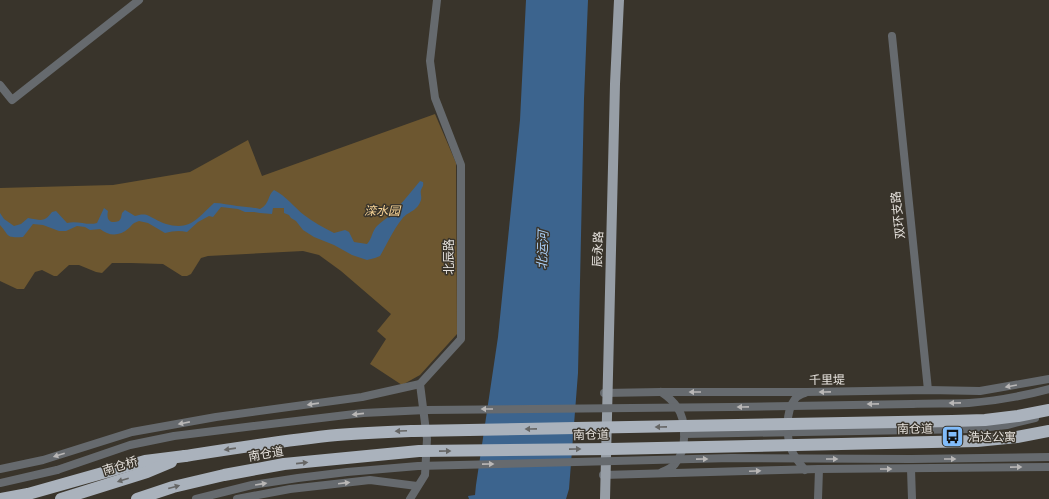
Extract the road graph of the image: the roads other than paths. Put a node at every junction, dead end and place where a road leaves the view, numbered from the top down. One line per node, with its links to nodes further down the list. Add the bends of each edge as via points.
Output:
1 (139, 0): 6 (street, via 12,100)
2 (437, 0): 8 (street, 北辰路, via 430,61 435,98 461,165 461,339)
3 (615, 0): 13 (main road, 辰永路)
4 (619, 0): 13 (main road, 辰永路)
5 (892, 36): 10 (street, 双环支路)
6 (0, 85)
7 (1049, 379): 10 (street, 千里堤, one-way to 10, via 980,391)
8 (420, 384): 22 (street, one-way to 22, via 362,397 216,416 132,432 43,460); 29 (street, via 427,439 425,475)
9 (1049, 389): 28 (street, one-way to 28, bridge, via 968,403 363,413 174,436 130,445 57,470)
10 (928, 390): 12 (street, 千里堤, one-way to 12)
11 (660, 392): 12 (street, 千里堤, one-way to 11); 13 (street, 千里堤); 18 (street, via 677,406 682,414)
12 (806, 392): 17 (street, via 798,396 791,406)
13 (606, 393): 27 (main road, 辰永路)
14 (1049, 410): 19 (highway, 南仓道, one-way to 19, bridge, via 985,420 375,432)
15 (1049, 415): 17 (street, via 1007,425 972,429)
16 (1049, 431): 32 (highway, 南仓道, one-way to 16, bridge, via 173,487 284,464 419,451 977,441)
17 (787, 432): 18 (street); 25 (street, via 790,447)
18 (684, 434): 26 (street, via 681,455 675,464)
19 (185, 456): 30 (highway, via 146,461 28,494); 31 (highway, 南仓桥, one-way to 31, via 147,472)
20 (1049, 457): 33 (street, one-way to 20, bridge, via 252,485 298,478 418,466 723,459)
21 (1049, 467): 24 (street, one-way to 21)
22 (0, 469)
23 (819, 469): 24 (street, one-way to 24); 25 (street); 37 (street)
24 (911, 469): 38 (street)
25 (805, 470): 26 (street, one-way to 25)
26 (660, 474): 27 (street)
27 (606, 477): 36 (main road, 辰永路)
28 (0, 483)
29 (417, 486): 34 (street, one-way to 29, via 290,489 370,480); 35 (street)
30 (1, 499)
31 (61, 499)
32 (137, 499)
33 (196, 499)
34 (236, 499)
35 (410, 499)
36 (604, 499)
37 (818, 499)
38 (912, 499)

